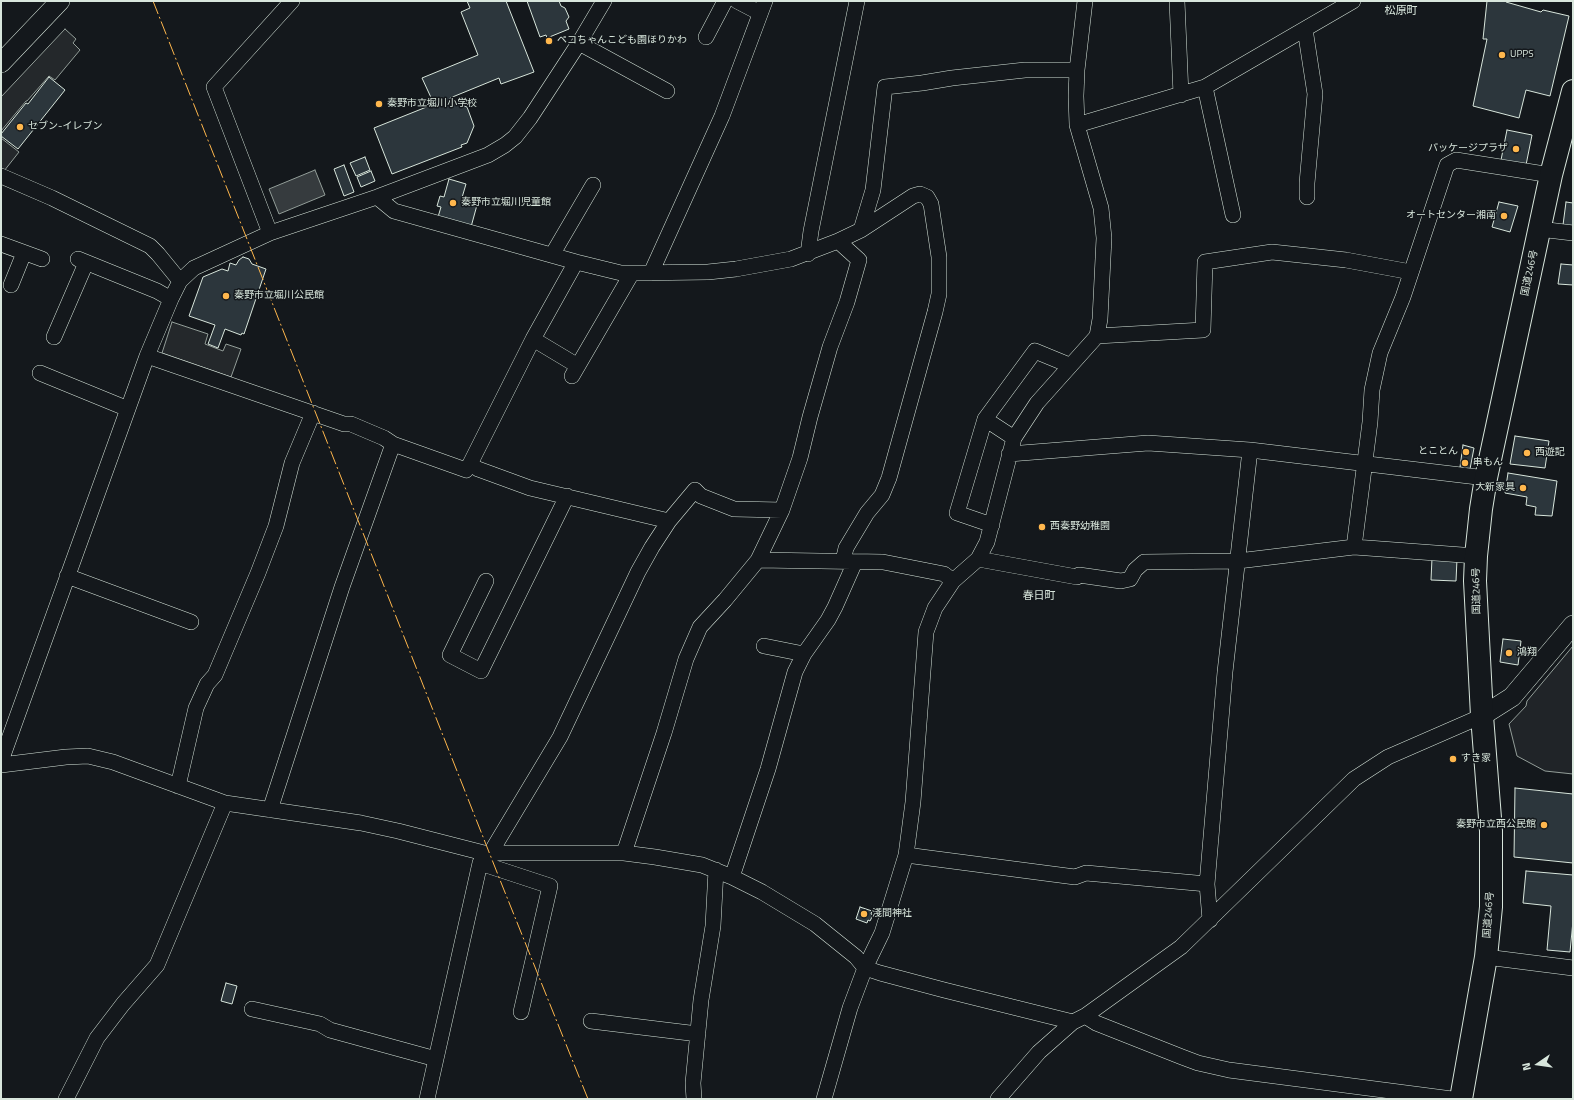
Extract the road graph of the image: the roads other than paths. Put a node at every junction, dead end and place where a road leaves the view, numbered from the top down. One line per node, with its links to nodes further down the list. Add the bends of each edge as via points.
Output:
1 (60, 1): 14 (main road)
2 (292, 1): 29 (street, via 214,87)
3 (604, 1): 13 (street)
4 (725, 1): 12 (street)
5 (737, 1): 10 (street)
6 (857, 1): 34 (street)
7 (1085, 1): 15 (street)
8 (1177, 1): 19 (street)
9 (1353, 1): 11 (street)
10 (763, 7): 40 (street, via 722,116)
11 (1305, 29): 16 (street); 24 (street, via 1316,94)
12 (706, 37)
13 (580, 43): 17 (street); 25 (street, via 530,118 505,145 488,156)
14 (1, 63)
15 (1077, 70): 20 (street); 28 (street, via 1025,70 885,87 873,190)
16 (1204, 87): 19 (street); 26 (street)
17 (667, 91)
18 (1573, 92): 21 (highway, 国道246号)
19 (1181, 94): 20 (street)
20 (1077, 125): 44 (street, via 1101,208 1103,230 1100,320)
21 (1551, 175): 27 (highway, 国道246号); 38 (street, via 1456,160 1447,166)
22 (1, 176): 41 (street, via 150,246)
23 (593, 185): 35 (street)
24 (1302, 188)
25 (376, 197): 29 (street); 35 (street, via 394,211)
26 (1233, 215)
27 (1539, 229): 30 (street); 59 (highway, 国道246号)
28 (861, 230): 31 (street); 69 (street, via 913,196 920,194 927,197 931,204 940,257 939,294 889,478 882,495 867,513 846,548)
29 (270, 233): 41 (street, via 194,268)
30 (1573, 233)
31 (838, 241): 34 (street); 61 (street, via 859,260 830,347 800,458)
32 (1, 244): 33 (street)
33 (24, 253): 36 (street); 42 (street)
34 (808, 254): 40 (street, via 736,269)
35 (552, 255): 37 (street)
36 (42, 259)
37 (576, 262): 39 (street); 46 (street)
38 (1411, 272): 44 (street, via 1346,260 1272,252 1205,262 1203,330); 58 (street, via 1380,353 1372,390)
39 (632, 273): 40 (street); 46 (street, via 575,371)
40 (651, 273)
41 (180, 282): 43 (street)
42 (11, 285)
43 (171, 299): 45 (street, via 82,261 67,322); 47 (street)
44 (1097, 336): 48 (street)
45 (54, 337)
46 (533, 339): 57 (street)
47 (147, 356): 50 (street); 51 (street)
48 (1069, 365): 52 (street, via 1036,351); 53 (street, via 1037,403)
49 (40, 373): 50 (street)
50 (128, 409): 70 (street)
51 (313, 413): 54 (street, via 351,424); 80 (street, via 292,463 276,526 258,573 215,675 207,684 196,708)
52 (985, 419): 53 (street); 63 (street, via 957,513)
53 (1014, 438): 56 (street)
54 (393, 444): 57 (street, via 461,469 466,470); 82 (street, via 342,587)
55 (1250, 450): 56 (street, via 1148,443); 58 (street); 68 (street)
56 (1009, 454): 63 (street)
57 (470, 464): 60 (street, via 524,486)
58 (1364, 464): 59 (street); 64 (street)
59 (1486, 478): 65 (highway, 国道246号)
60 (567, 496): 62 (street); 72 (street, via 481,671 450,655)
61 (782, 510): 62 (street, via 734,509 701,496 695,490); 67 (street)
62 (669, 521): 85 (street, via 638,572 560,737)
63 (992, 525): 66 (street, via 987,542)
64 (1354, 547): 65 (street); 68 (street)
65 (1476, 556): 77 (highway, 国道246号)
66 (978, 558): 68 (street, via 1070,576 1121,581 1130,579 1144,562); 71 (street)
67 (758, 560): 69 (street); 83 (street, via 700,627 686,659)
68 (1238, 561): 88 (street, via 1225,672)
69 (849, 562): 71 (street, via 883,562 944,574); 76 (street, via 835,607)
70 (67, 576): 73 (street); 78 (street)
71 (953, 580): 84 (street, via 934,608 926,632 913,802)
72 (486, 581)
73 (191, 622)
74 (1573, 625): 77 (main road, via 1512,697)
75 (764, 646): 76 (street)
76 (804, 654): 87 (street, via 795,672 768,768)
77 (1482, 716): 89 (street, via 1388,757 1354,779); 90 (highway, 国道246号, via 1491,831 1491,907)
78 (1, 761)
79 (1, 765): 80 (street, via 88,756 113,762)
80 (178, 786): 81 (street)
81 (225, 803): 82 (street); 99 (street, via 157,965 97,1038)
82 (270, 810): 85 (street, via 398,831)
83 (624, 853): 85 (street); 86 (street)
84 (906, 855): 88 (street, via 1075,877 1086,873); 91 (street, via 882,933)
85 (486, 857): 94 (street, via 550,886); 98 (street)
86 (716, 870): 87 (street); 97 (street, via 713,926)
87 (732, 876): 91 (street, via 815,924)
88 (1207, 884): 89 (street)
89 (1210, 920): 95 (street, via 1181,947)
90 (1486, 957): 92 (street); 105 (highway, 国道246号)
91 (866, 968): 95 (street, via 931,987); 102 (street, via 850,1008)
92 (1573, 968)
93 (252, 1009): 98 (street, via 320,1024 330,1030)
94 (521, 1012)
95 (1079, 1019): 103 (street, via 1039,1052); 104 (street, via 1096,1023 1198,1063 1223,1069)
96 (591, 1021): 97 (street)
97 (698, 1034): 101 (street)
98 (436, 1059): 100 (street)
99 (71, 1098)
100 (427, 1099)
101 (694, 1099)
102 (824, 1099)
103 (998, 1099)
104 (1452, 1099)
105 (1461, 1099)

